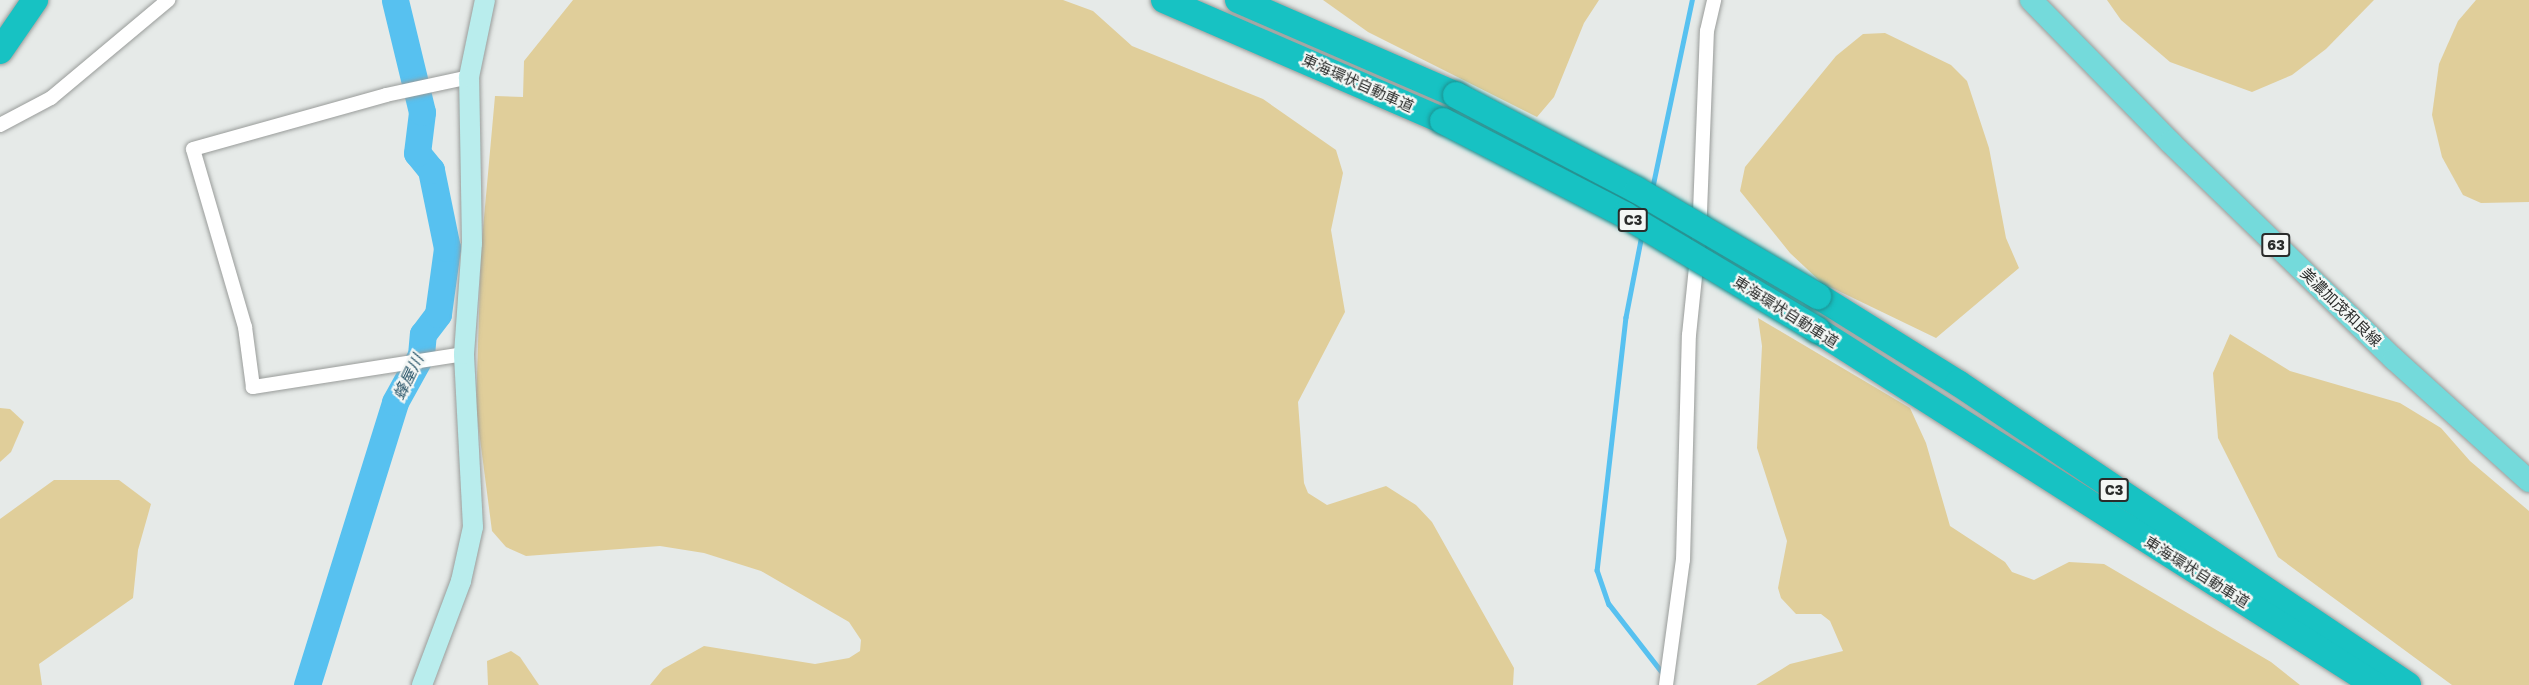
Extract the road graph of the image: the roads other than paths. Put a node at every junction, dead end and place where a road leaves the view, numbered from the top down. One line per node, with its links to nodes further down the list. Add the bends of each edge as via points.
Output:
1 (35, 0): 8 (highway)
2 (168, 0): 10 (street, via 51,98)
3 (485, 0): 9 (street)
4 (1164, 0): 15 (highway, 東海環状自動車道 / C3, bridge, via 1443,121 1624,215 1817,330)
5 (1238, 0): 16 (highway, 東海環状自動車道 / C3, bridge, via 1456,95 1637,190 1958,383)
6 (1714, 0): 14 (street, via 1707,31 1700,226 1689,335 1683,560)
7 (2031, 0): 12 (main road, 美濃加茂和良線 / 63, via 2170,142 2394,359)
8 (0, 51)
9 (469, 77): 11 (street, via 472,243); 11 (street, via 386,95 193,149 245,327 253,387)
10 (0, 125)
11 (464, 354): 13 (street, via 473,527 461,581)
12 (2529, 481)
13 (422, 685)
14 (1666, 685)
15 (2375, 685)
16 (2408, 685)

